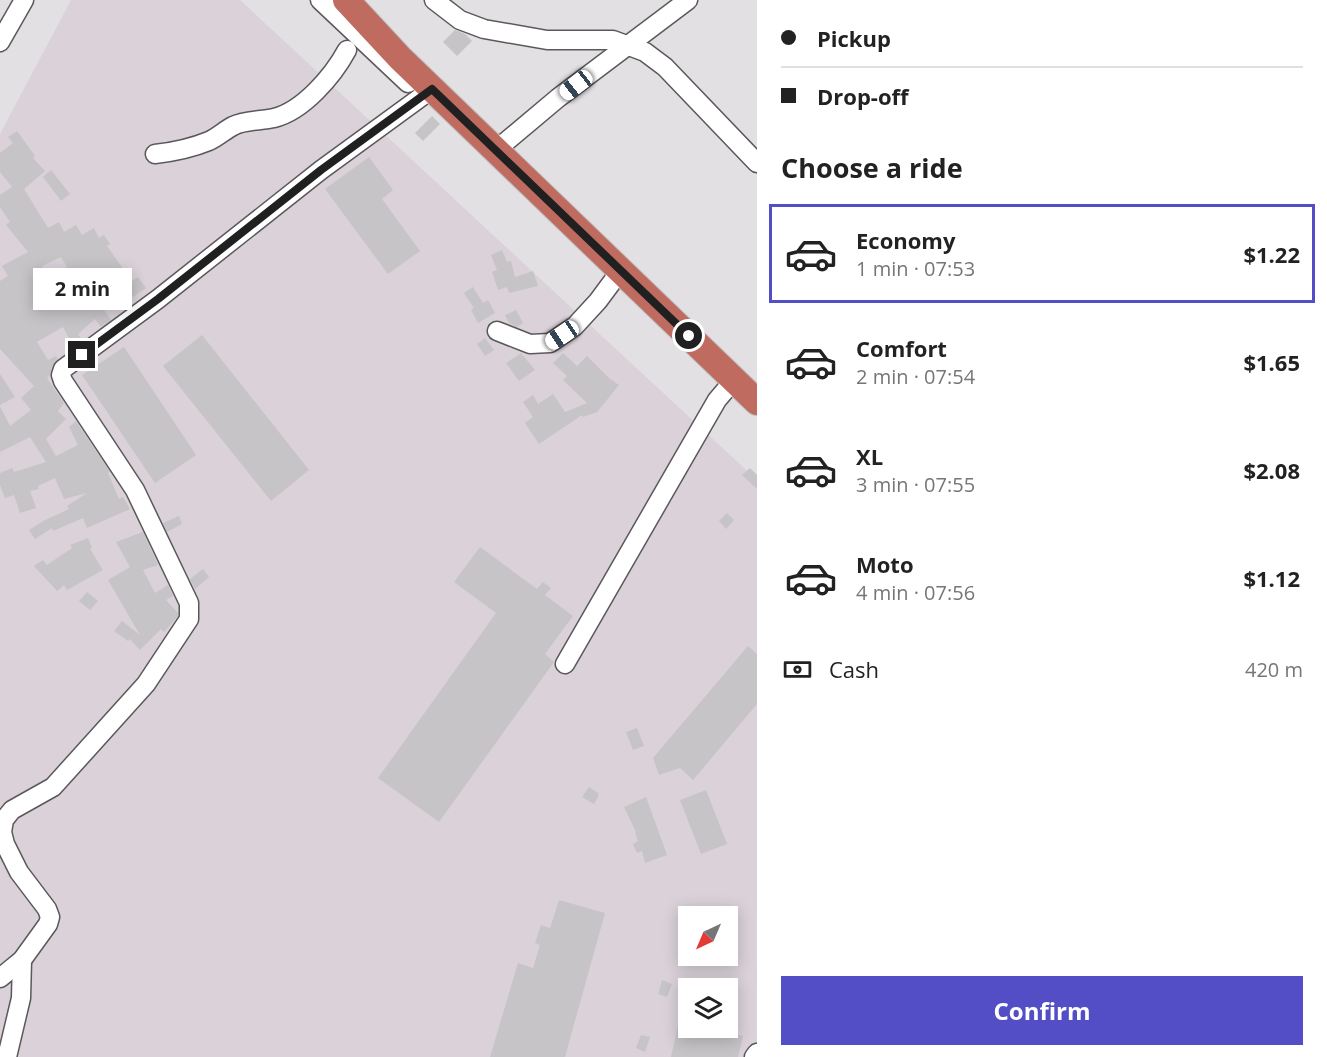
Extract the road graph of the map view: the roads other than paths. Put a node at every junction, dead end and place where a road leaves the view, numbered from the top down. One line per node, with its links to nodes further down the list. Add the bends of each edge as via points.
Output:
1 (24, 0): 7 (street)
2 (320, 0): 11 (street)
3 (332, 0): 10 (highway)
4 (346, 0): 10 (highway)
5 (434, 0): 8 (street, via 460,20 484,29 547,39 613,40)
6 (688, 0): 8 (street)
7 (0, 42)
8 (628, 45): 12 (street); 14 (street, via 665,67)
9 (347, 50): 13 (street, via 315,91 289,113 234,125 210,141)
10 (400, 58): 11 (highway)
11 (428, 93): 12 (highway); 20 (street, via 321,170 63,369 63,381 135,490 189,603 189,619 146,684 52,787 12,810 4,820 2,832 19,872 50,917)
12 (496, 150): 15 (highway)
13 (155, 154)
14 (757, 163)
15 (621, 270): 16 (street, via 575,326 550,343 530,344); 17 (highway)
16 (497, 331)
17 (734, 380): 18 (highway); 19 (street, via 717,400)
18 (757, 402)
19 (565, 664)
20 (22, 960): 21 (street); 23 (street, via 21,998)
21 (0, 978)
22 (757, 1053): 24 (street)
23 (7, 1057)
24 (753, 1057)

